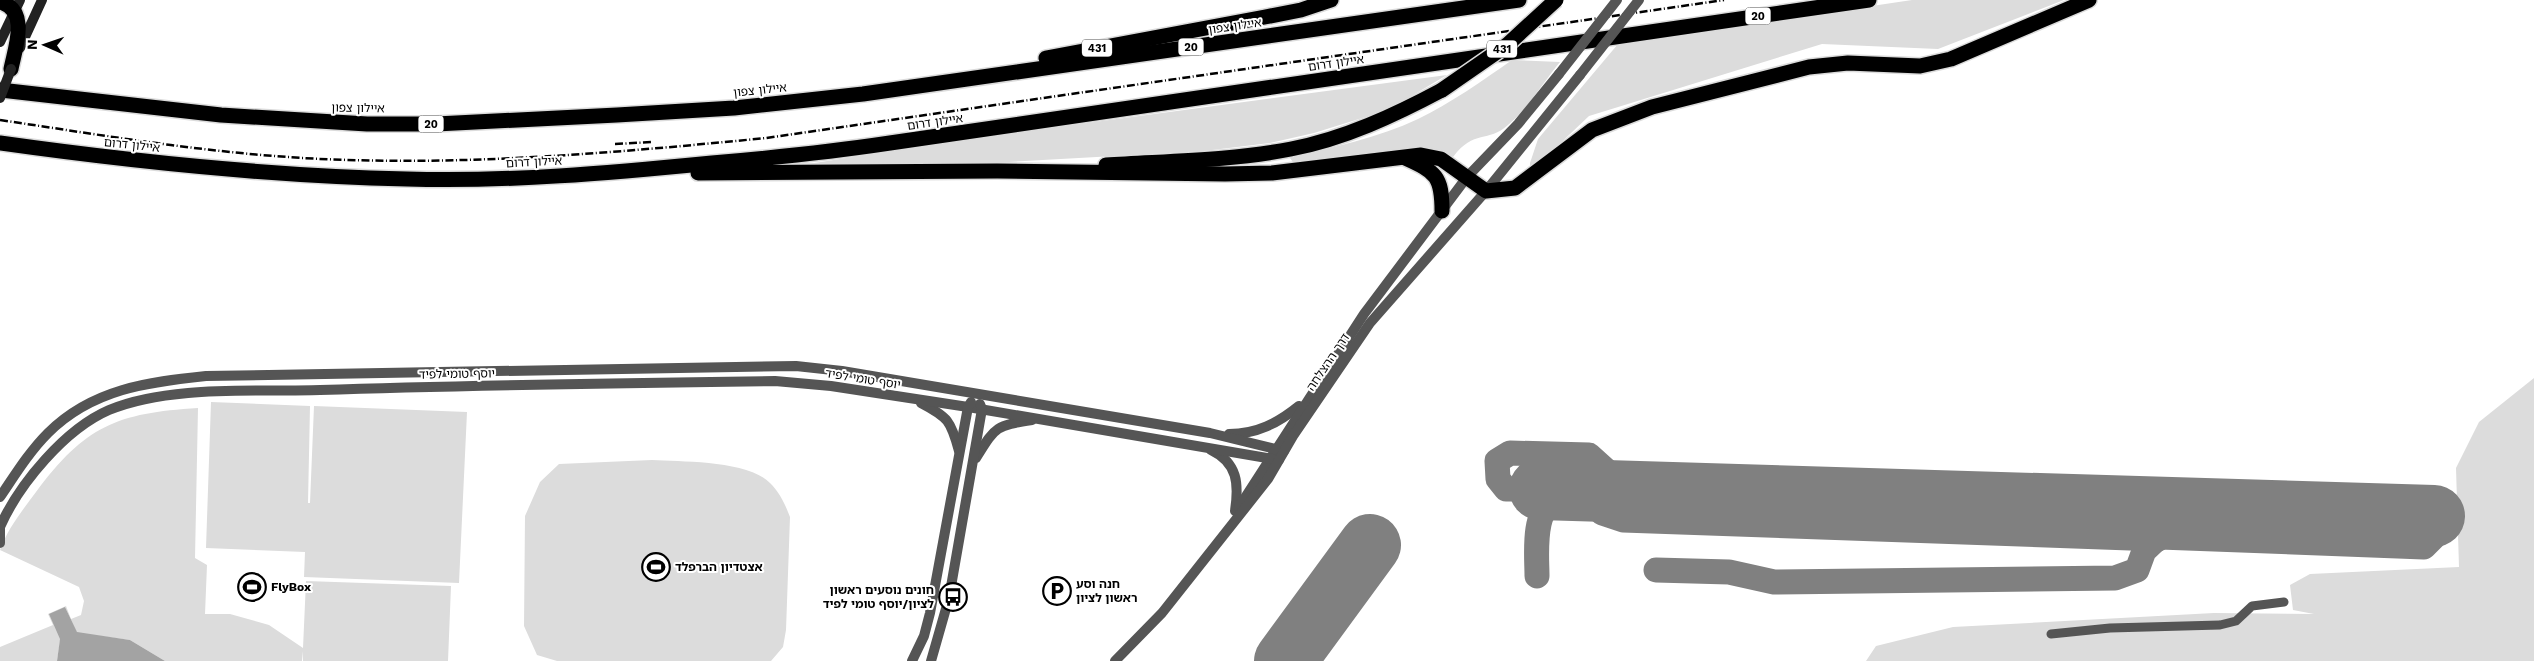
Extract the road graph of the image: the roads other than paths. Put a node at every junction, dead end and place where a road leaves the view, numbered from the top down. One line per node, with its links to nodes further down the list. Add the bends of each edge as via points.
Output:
1 (42, 0): 14 (main road)
2 (1330, 0): 16 (highway, 431, via 1301,10)
3 (1455, 0): 12 (highway)
4 (1519, 0): 12 (highway, איילון צפון / 20)
5 (1556, 0): 20 (highway, 431, bridge, via 1507,45 1442,90 1354,131 1285,150)
6 (1617, 0): 22 (street, דרך ההצלחה, bridge, via 1518,124)
7 (1639, 0): 23 (street, דרך ההצלחה, bridge)
8 (1869, 0): 21 (highway, איילון דרום / 20, via 890,144 793,157)
9 (2089, 0): 23 (highway, via 1951,59 1920,66 1848,63 1809,67 1652,107 1592,130 1515,188)
10 (0, 2): 11 (highway)
11 (17, 6): 13 (main road); 14 (highway, via 18,32)
12 (1351, 24): 16 (highway, איילון צפון / 20)
13 (0, 42)
14 (10, 69): 17 (main road, bridge)
15 (0, 90): 16 (highway, איילון צפון / 20, via 195,113 368,124 734,108)
16 (863, 94)
17 (0, 98)
18 (0, 143): 21 (highway, איילון דרום / 20, via 204,168 408,179)
19 (1404, 158): 20 (highway, via 1263,173); 22 (highway, via 1441,159); 24 (highway, via 1429,169 1442,188)
20 (997, 171): 21 (highway)
21 (626, 172)
22 (1467, 177): 23 (highway); 24 (street, דרך ההצלחה)
23 (1486, 191): 34 (street, דרך ההצלחה, via 1370,323)
24 (1442, 211): 27 (street, דרך ההצלחה, via 1364,314)
25 (977, 393): 28 (street); 29 (street); 31 (street, יוסף טומי לפיד); 36 (street, יוסף טומי לפיד, via 796,366 216,376 167,380 108,393 62,420 34,449)
26 (913, 399): 28 (street, יוסף טומי לפיד); 33 (street, via 942,414 950,422); 38 (street, יוסף טומי לפיד, via 775,381 406,387 159,396 111,409 71,433 32,476)
27 (1308, 399): 31 (street, via 1272,426 1254,432); 34 (street, דרך ההצלחה)
28 (968, 407): 29 (street, יוסף טומי לפיד); 33 (street)
29 (982, 409): 30 (street, יוסף טומי לפיד); 35 (street)
30 (1040, 419): 32 (street, יוסף טומי לפיד); 35 (street, via 995,428)
31 (1210, 433): 34 (street)
32 (1201, 445): 34 (street, יוסף טומי לפיד); 37 (street, via 1220,454 1234,469 1237,491)
33 (960, 453): 43 (street, via 930,613)
34 (1277, 454): 37 (street, דרך ההצלחה); 40 (street, דרך ההצלחה, via 1268,479)
35 (974, 461): 44 (street, via 948,607)
36 (0, 497)
37 (1234, 515): 40 (street, דרך ההצלחה)
38 (0, 527): 39 (street)
39 (0, 542)
40 (1205, 559): 45 (street, דרך ההצלחה, via 1162,613)
41 (2284, 602): 42 (street, via 2252,606 2236,621 2220,625 2110,628)
42 (2051, 634)
43 (912, 661)
44 (931, 661)
45 (1115, 661)

